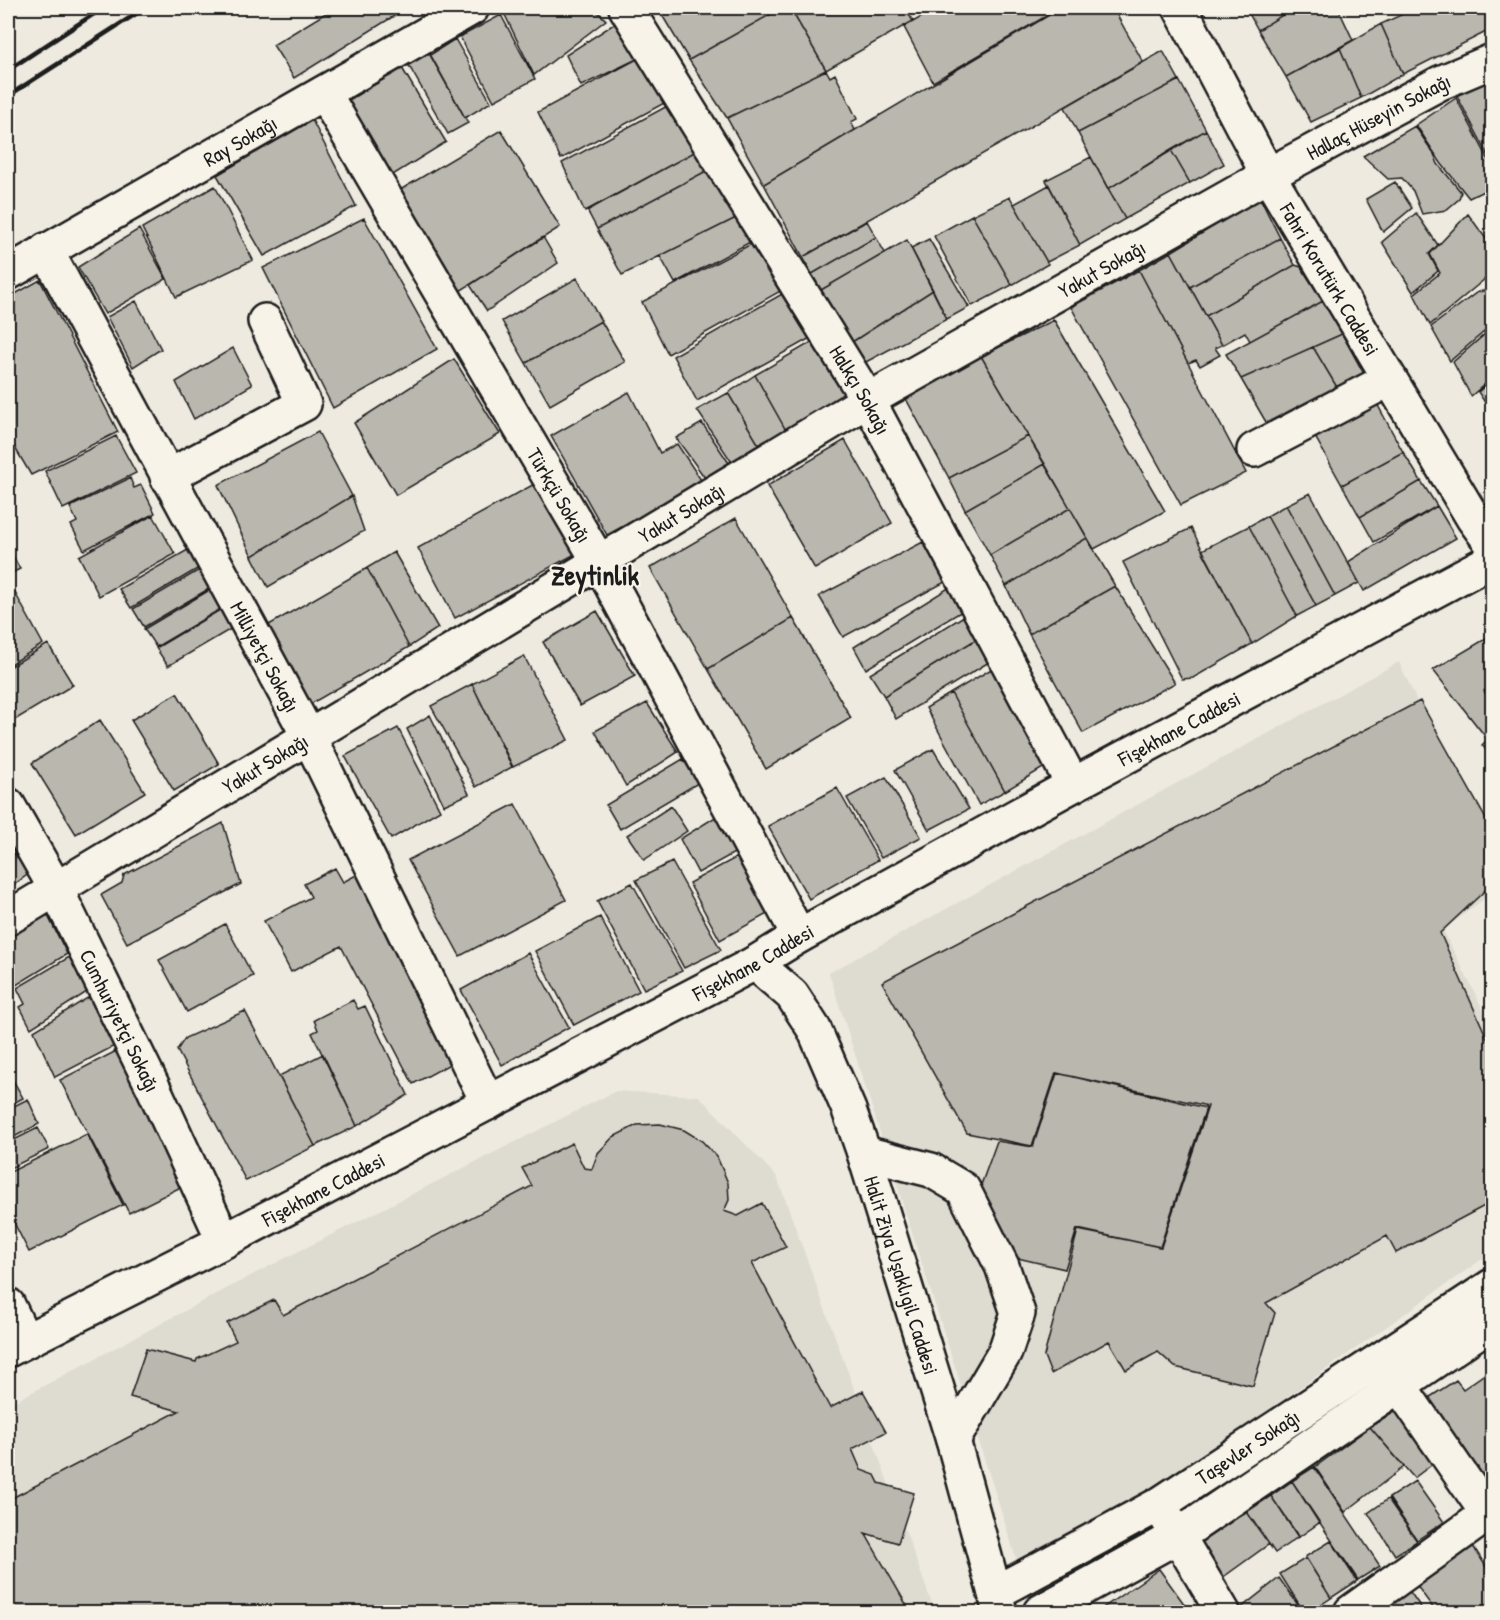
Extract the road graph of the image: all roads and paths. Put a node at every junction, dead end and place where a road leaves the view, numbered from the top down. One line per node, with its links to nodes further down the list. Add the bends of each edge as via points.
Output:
1 (472, 8): 5 (street, Ray Sokağı)
2 (626, 8): 11 (street, Halkçı Sokağı)
3 (1180, 8): 6 (street, Fahri Korutürk Caddesi)
4 (1492, 61): 6 (street, Hallaç Hüseyin Sokağı, via 1440,83)
5 (324, 93): 7 (street, Ray Sokağı); 16 (street, Türkçü Sokağı)
6 (1268, 175): 10 (street, Fahri Korutürk Caddesi); 11 (street, Yakut Sokağı)
7 (46, 250): 8 (street, Ray Sokağı); 13 (street, Milliyetçi Sokağı)
8 (8, 273)
9 (264, 321): 13 (street, via 304,404)
10 (1390, 379): 12 (street); 14 (street, Fahri Korutürk Caddesi)
11 (868, 400): 16 (street, Yakut Sokağı); 18 (street, Halkçı Sokağı)
12 (1254, 450)
13 (167, 477): 17 (street, Milliyetçi Sokağı)
14 (1492, 544)
15 (1492, 560): 18 (street, Fişekhane Caddesi)
16 (599, 562): 17 (street, Yakut Sokağı); 22 (street, Türkçü Sokağı)
17 (309, 736): 20 (street, Yakut Sokağı); 24 (street, Milliyetçi Sokağı)
18 (1073, 785): 22 (street, Fişekhane Caddesi)
19 (8, 805): 20 (street, Cumhuriyetçi Sokağı)
20 (56, 889): 21 (street, Yakut Sokağı); 26 (street, Cumhuriyetçi Sokağı)
21 (8, 918)
22 (799, 936): 23 (street, Fişekhane Caddesi)
23 (755, 963): 24 (street, Fişekhane Caddesi); 25 (street, Halit Ziya Uşaklıgil Caddesi, via 792,995 814,1029)
24 (488, 1103): 26 (street, Fişekhane Caddesi)
25 (864, 1153): 32 (street, Halit Ziya Uşaklıgil Caddesi); 32 (street, via 931,1170 963,1189 1002,1266 1018,1313 1005,1352)
26 (224, 1241): 30 (street, Fişekhane Caddesi)
27 (1492, 1286): 31 (street, Taşevler Sokağı)
28 (8, 1305): 30 (street)
29 (1492, 1322): 31 (street, Taşevler Sokağı)
30 (16, 1346)
31 (1389, 1372): 33 (street, Taşevler Sokağı); 34 (street); 35 (street, Taşevler Sokağı)
32 (953, 1440): 36 (street, Halit Ziya Uşaklıgil Caddesi)
33 (1160, 1504): 35 (street); 36 (street, Taşevler Sokağı)
34 (1491, 1515): 39 (street)
35 (1178, 1536): 37 (street, Taşevler Sokağı); 38 (street)
36 (998, 1603)
37 (1040, 1612)
38 (1224, 1612)
39 (1351, 1612)

